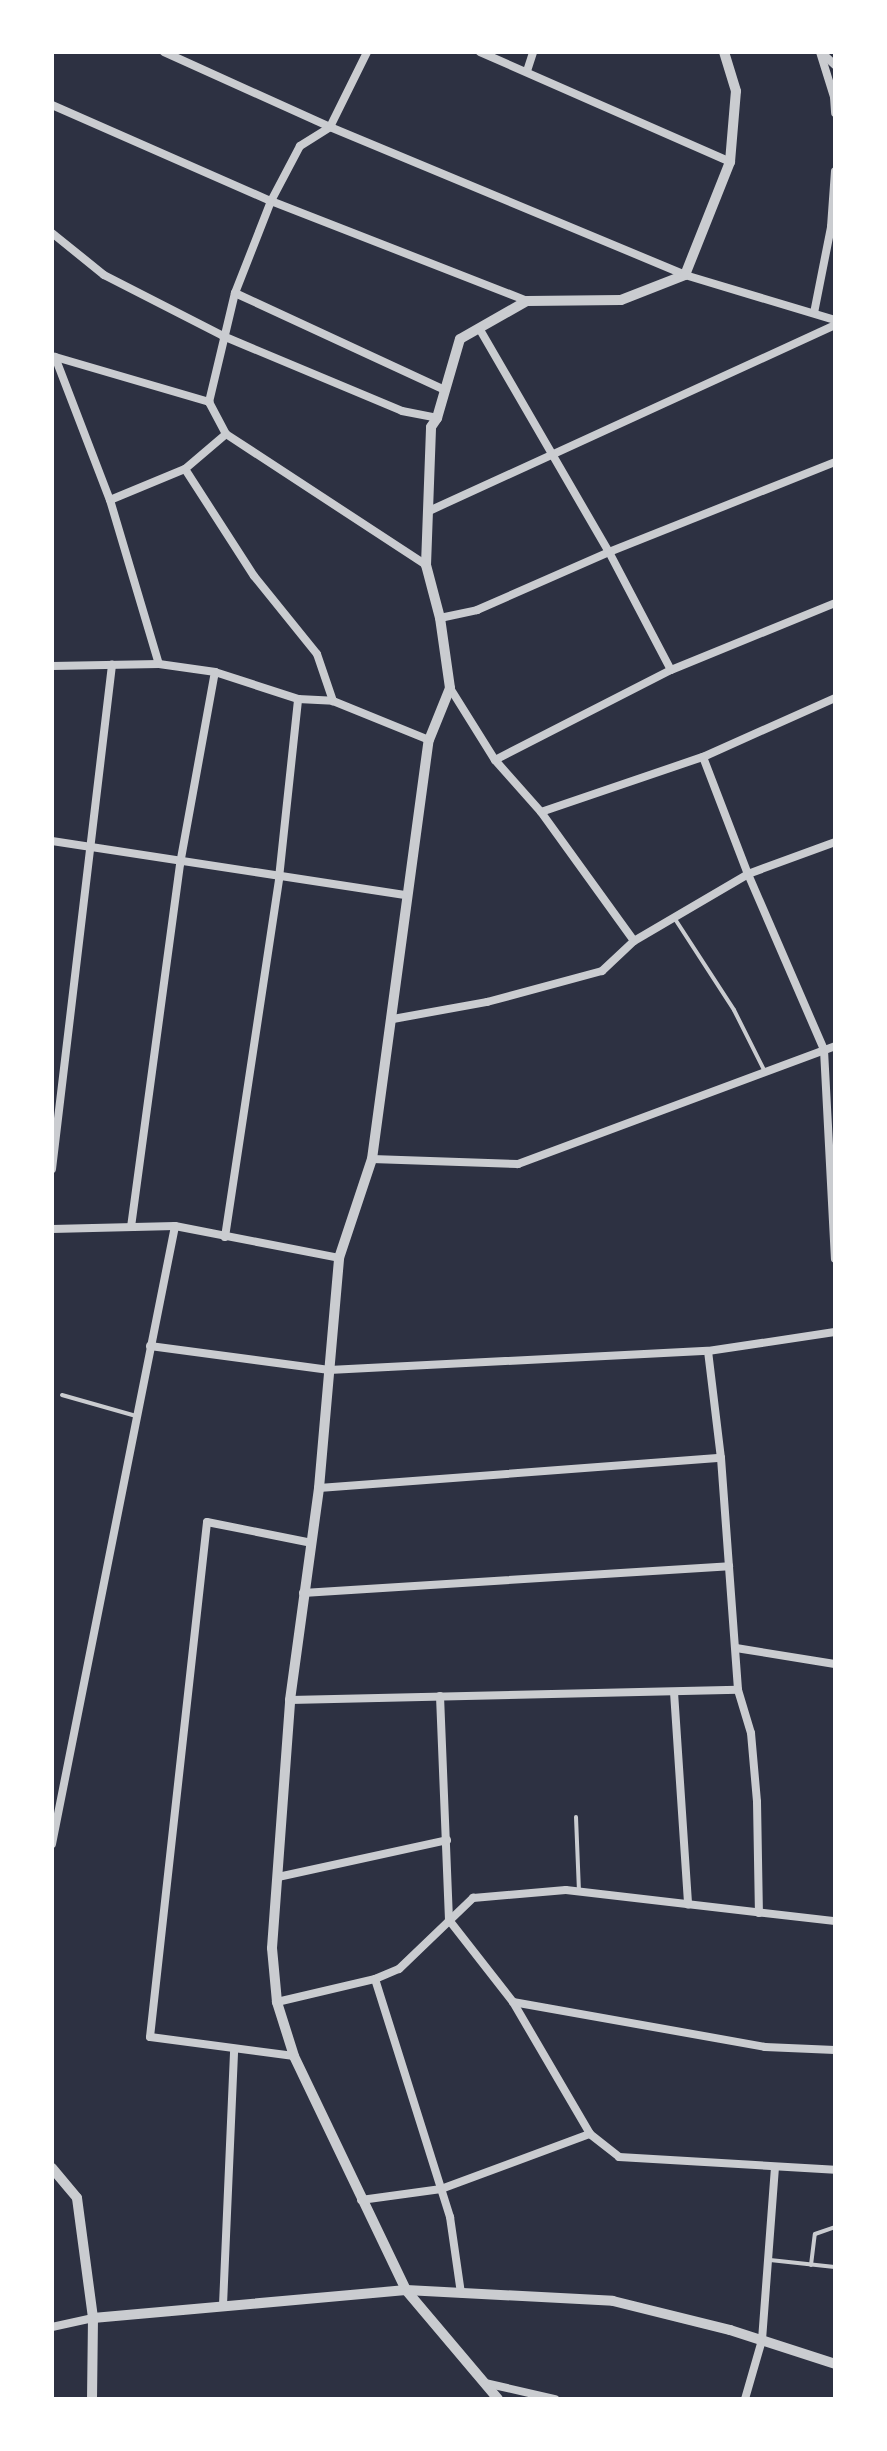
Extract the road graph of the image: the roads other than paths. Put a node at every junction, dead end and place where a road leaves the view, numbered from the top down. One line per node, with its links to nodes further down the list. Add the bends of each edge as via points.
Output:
1 (164, 52): 11 (street)
2 (367, 52): 11 (street)
3 (480, 52): 8 (street)
4 (533, 52): 8 (street)
5 (724, 52): 12 (street, via 736,91)
6 (821, 52): 7 (street); 10 (street)
7 (835, 65)
8 (527, 71): 12 (street)
9 (52, 105): 14 (street)
10 (835, 113)
11 (330, 127): 14 (street, via 300,146); 16 (street)
12 (730, 162): 16 (street)
13 (835, 171): 19 (street, via 831,227)
14 (271, 201): 17 (street); 18 (street)
15 (52, 233): 22 (street, via 104,275)
16 (685, 275): 18 (street, via 621,300); 19 (street)
17 (235, 293): 22 (street); 24 (street)
18 (527, 301): 21 (street)
19 (814, 313): 20 (street)
20 (835, 323): 28 (street)
21 (479, 328): 24 (street, via 460,339); 28 (street)
22 (223, 336): 25 (street); 26 (street, via 402,411)
23 (53, 357): 25 (street); 31 (street)
24 (443, 389): 26 (street)
25 (209, 402): 27 (street)
26 (437, 418): 32 (street, via 431,427)
27 (226, 434): 30 (street); 34 (street)
28 (551, 454): 32 (street); 33 (street)
29 (835, 462): 33 (street)
30 (185, 469): 31 (street); 45 (street, via 254,576 317,654)
31 (110, 500): 37 (street)
32 (429, 511): 34 (street)
33 (609, 552): 36 (street, via 477,610); 40 (street)
34 (426, 565): 36 (street)
35 (835, 603): 40 (street)
36 (440, 618): 42 (street)
37 (159, 664): 38 (street); 41 (street)
38 (112, 665): 39 (street); 52 (street)
39 (52, 666)
40 (671, 670): 48 (street)
41 (215, 672): 44 (street); 53 (street)
42 (450, 688): 46 (street); 48 (street)
43 (835, 698): 47 (street)
44 (298, 699): 45 (street); 55 (street)
45 (333, 701): 46 (street)
46 (429, 740): 56 (street)
47 (703, 757): 49 (street); 54 (street)
48 (495, 760): 49 (street)
49 (541, 812): 58 (street)
50 (52, 841): 52 (street)
51 (835, 842): 54 (street)
52 (92, 848): 53 (street); 64 (street)
53 (180, 864): 55 (street); 66 (street)
54 (748, 874): 57 (street); 61 (street)
55 (279, 878): 56 (street); 68 (street)
56 (405, 895): 59 (street)
57 (674, 917): 58 (street); 62 (lane, via 734,1010)
58 (634, 941): 59 (street, via 602,971 487,1002)
59 (393, 1019): 63 (street)
60 (835, 1046): 61 (street)
61 (824, 1050): 62 (street); 70 (street)
62 (765, 1072): 63 (street, via 518,1164)
63 (372, 1159): 69 (street)
64 (52, 1169)
65 (175, 1226): 66 (street); 68 (street); 72 (street)
66 (131, 1227): 67 (street)
67 (52, 1229)
68 (225, 1237): 69 (street)
69 (339, 1258): 74 (street)
70 (835, 1259)
71 (835, 1332): 73 (street)
72 (150, 1346): 74 (street); 76 (street)
73 (708, 1351): 74 (street); 77 (street)
74 (329, 1370): 78 (street)
75 (62, 1395): 76 (lane)
76 (136, 1416): 90 (street)
77 (721, 1458): 78 (street); 80 (street)
78 (319, 1488): 79 (street)
79 (312, 1543): 81 (street); 101 (street, via 207,1522 150,2037)
80 (729, 1566): 81 (street); 82 (street)
81 (303, 1593): 87 (street)
82 (736, 1648): 83 (street); 84 (street)
83 (835, 1664)
84 (738, 1690): 85 (street); 94 (street, via 751,1733)
85 (674, 1692): 86 (street); 93 (street)
86 (440, 1696): 87 (street); 89 (street)
87 (290, 1700): 91 (street)
88 (576, 1817): 92 (lane)
89 (447, 1840): 91 (street); 95 (street)
90 (52, 1844)
91 (278, 1877): 98 (street, via 272,1948)
92 (579, 1892): 93 (street); 95 (street, via 473,1898)
93 (688, 1905): 94 (street)
94 (759, 1913): 96 (street)
95 (449, 1920): 97 (street, via 399,1969); 99 (street)
96 (835, 1921)
97 (375, 1979): 98 (street); 107 (street)
98 (277, 2002): 102 (street)
99 (513, 2002): 100 (street, via 765,2047); 103 (street)
100 (835, 2050)
101 (234, 2051): 102 (street); 115 (street)
102 (294, 2056): 108 (street)
103 (590, 2134): 104 (street, via 619,2157); 107 (street)
104 (775, 2167): 106 (street); 110 (street)
105 (52, 2168): 116 (street, via 77,2198)
106 (835, 2170)
107 (441, 2189): 108 (street); 114 (street)
108 (361, 2200): 113 (street)
109 (835, 2227): 111 (lane, via 815,2234)
110 (768, 2260): 111 (lane); 118 (street)
111 (811, 2265): 112 (lane)
112 (835, 2267)
113 (406, 2290): 114 (street); 115 (street); 120 (street)
114 (461, 2293): 118 (street, via 613,2301)
115 (223, 2305): 116 (street)
116 (93, 2318): 117 (street); 121 (street)
117 (52, 2327)
118 (762, 2340): 119 (street); 124 (street)
119 (835, 2364)
120 (485, 2383): 122 (street); 123 (street)
121 (92, 2399)
122 (498, 2399)
123 (555, 2399)
124 (745, 2399)

